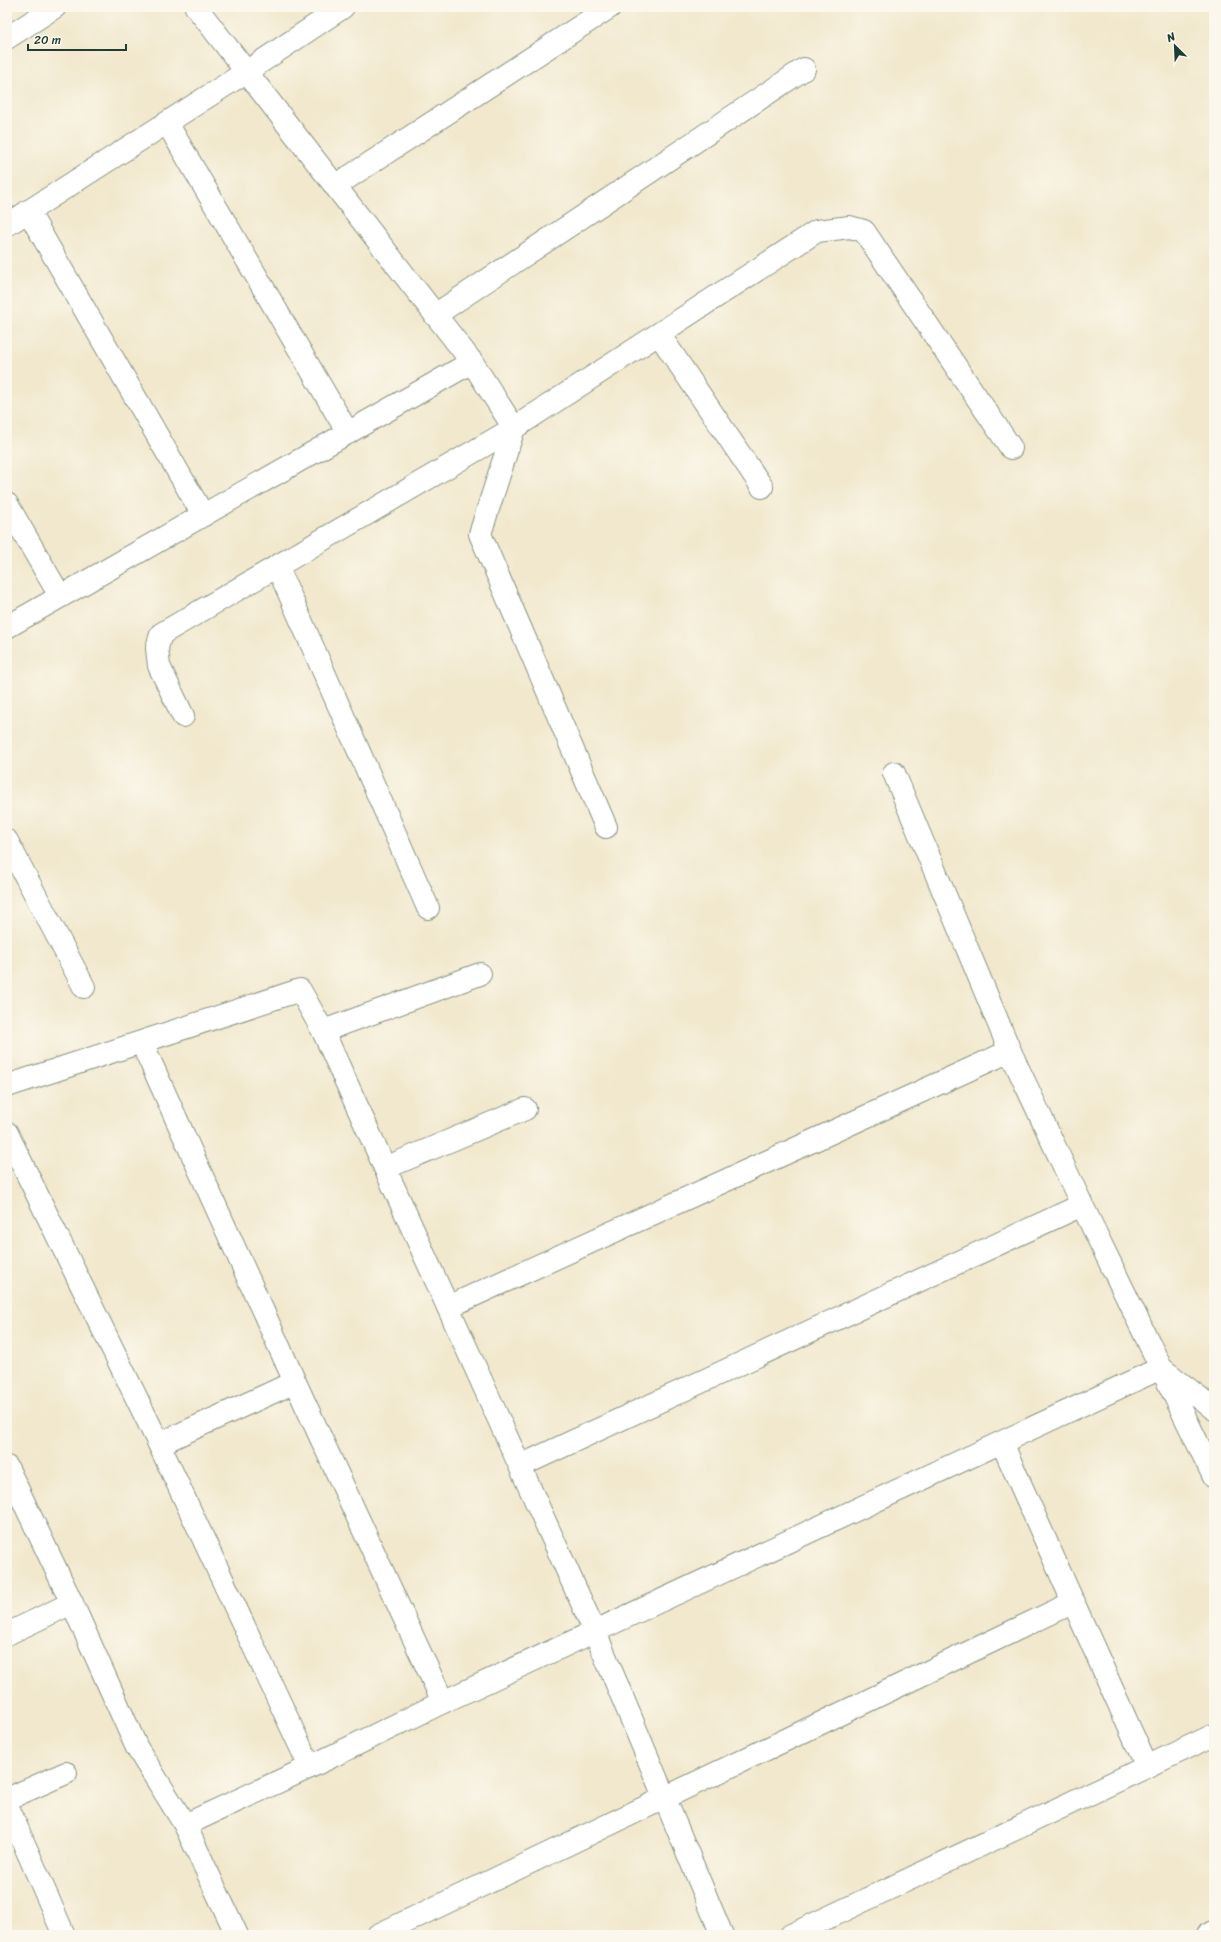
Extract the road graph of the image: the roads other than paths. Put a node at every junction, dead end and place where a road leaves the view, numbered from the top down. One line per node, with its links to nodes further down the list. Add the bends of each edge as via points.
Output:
1 (55, 7): 5 (street)
2 (196, 7): 7 (street)
3 (343, 7): 7 (street)
4 (610, 7): 9 (street)
5 (7, 38)
6 (804, 69): 12 (street)
7 (246, 72): 8 (street); 9 (street)
8 (167, 123): 10 (street); 16 (street)
9 (335, 186): 12 (street)
10 (28, 211): 11 (street); 20 (street)
11 (7, 224)
12 (435, 315): 14 (street)
13 (659, 334): 15 (street); 17 (street, via 817,231 850,227 864,230); 18 (street)
14 (472, 362): 15 (street); 16 (street)
15 (514, 428): 21 (street); 26 (street, via 480,534)
16 (348, 433): 20 (street)
17 (1011, 448)
18 (762, 487)
19 (7, 504): 22 (street)
20 (203, 515): 22 (street)
21 (277, 566): 24 (street, via 161,634 157,648 159,666); 28 (street)
22 (60, 596): 23 (street)
23 (7, 627)
24 (183, 716)
25 (894, 773): 33 (street)
26 (606, 827)
27 (7, 841): 30 (street)
28 (428, 908)
29 (480, 974): 31 (street)
30 (84, 987)
31 (323, 1031): 32 (street, via 300,990); 37 (street)
32 (142, 1043): 34 (street); 41 (street)
33 (1010, 1051): 38 (street); 39 (street)
34 (7, 1086)
35 (525, 1109): 37 (street)
36 (7, 1133): 44 (street)
37 (385, 1168): 39 (street)
38 (1082, 1204): 40 (street); 45 (street)
39 (448, 1307): 45 (street)
40 (1161, 1368): 42 (street); 43 (street); 47 (street)
41 (295, 1382): 44 (street); 52 (street)
42 (1214, 1409)
43 (1002, 1443): 48 (street); 50 (street)
44 (159, 1444): 54 (street)
45 (520, 1466): 50 (street)
46 (7, 1467): 49 (street)
47 (1214, 1477)
48 (1074, 1602): 55 (street); 57 (street)
49 (72, 1603): 51 (street); 60 (street, via 137,1748)
50 (595, 1632): 52 (street); 57 (street)
51 (7, 1634)
52 (442, 1702): 54 (street)
53 (1214, 1735): 55 (street)
54 (310, 1767): 60 (street)
55 (1147, 1767): 66 (street)
56 (66, 1774): 58 (street)
57 (665, 1798): 64 (street); 65 (street)
58 (7, 1799)
59 (7, 1805): 62 (street)
60 (185, 1825): 63 (street)
61 (1214, 1932): 67 (street)
62 (64, 1935)
63 (237, 1935)
64 (378, 1935)
65 (722, 1935)
66 (791, 1935)
67 (1207, 1935)

